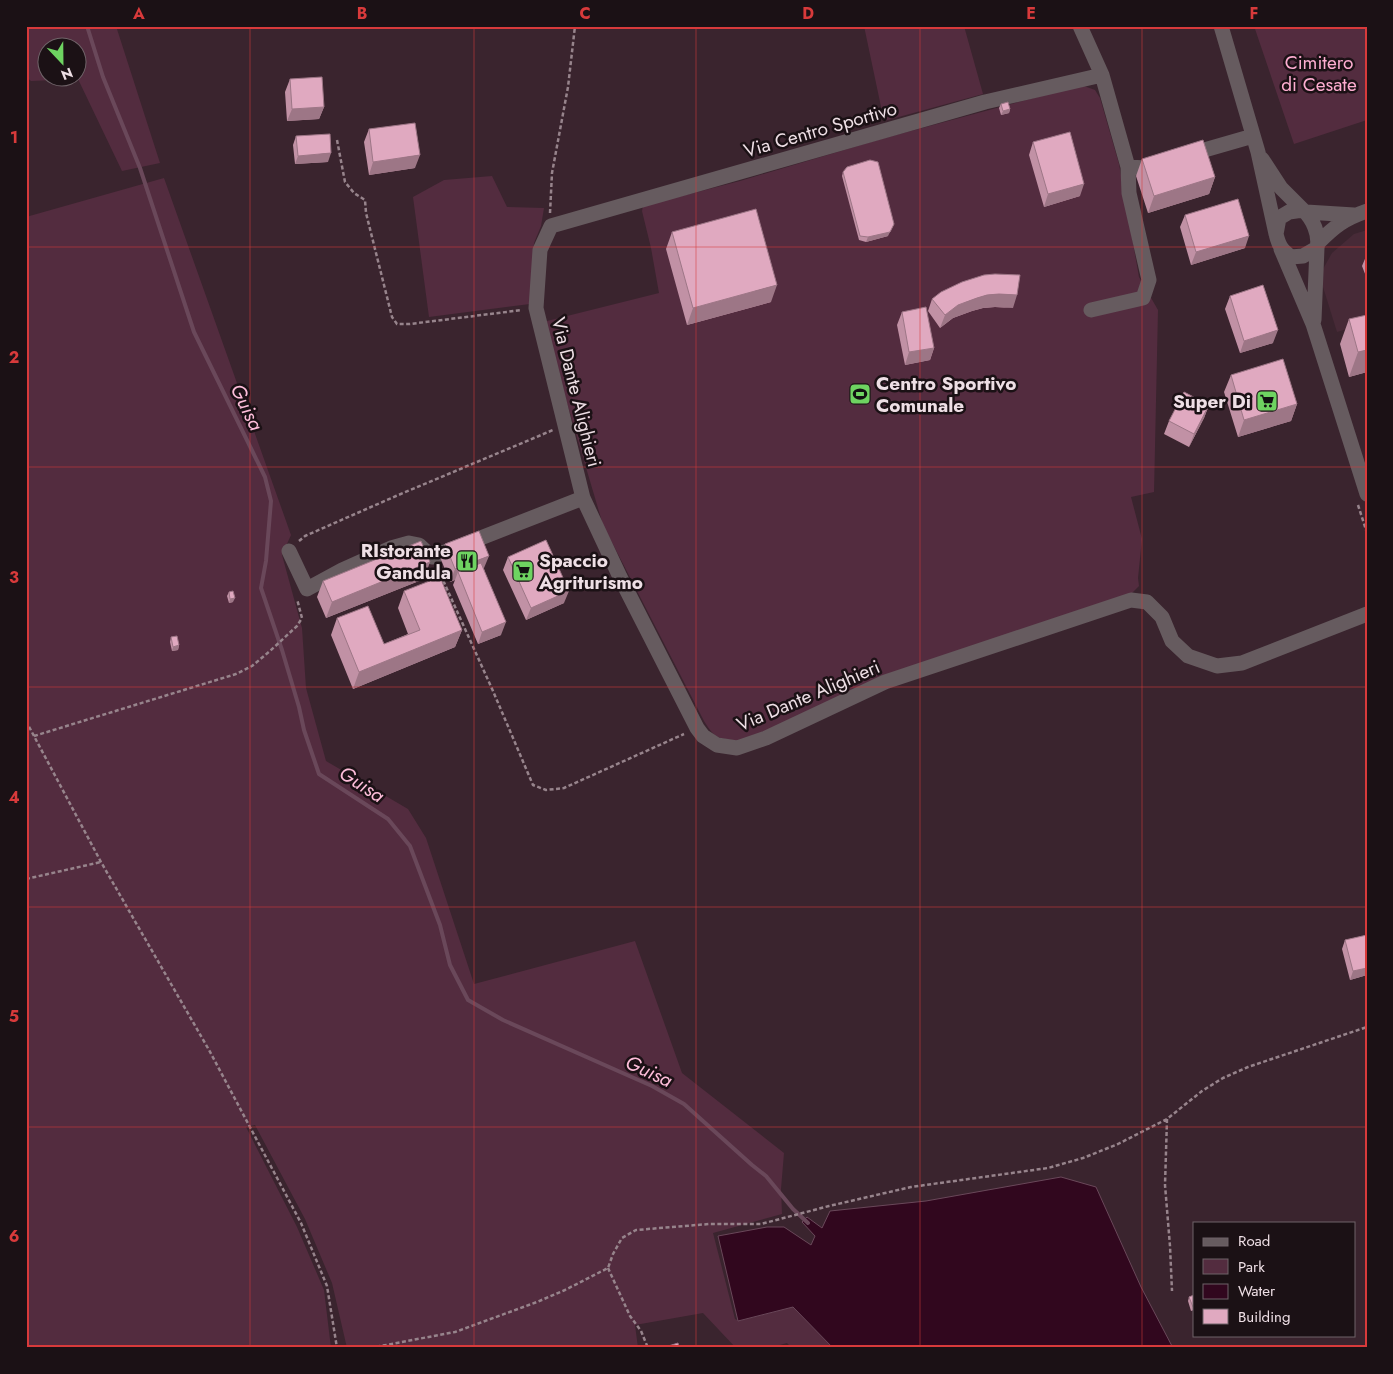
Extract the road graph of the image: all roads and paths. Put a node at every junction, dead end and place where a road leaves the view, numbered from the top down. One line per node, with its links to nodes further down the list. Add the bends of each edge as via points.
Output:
1 (575, 26): 11 (path, via 568,87 552,173)
2 (1080, 26): 4 (street)
3 (1221, 26): 5 (street)
4 (1102, 75): 8 (street); 11 (street, Via Centro Sportivo, via 985,102)
5 (1253, 136): 7 (street); 8 (street, via 1146,168)
6 (337, 140): 14 (path, via 345,182 366,200 366,213 392,318 397,324)
7 (1258, 152): 9 (street, via 1281,188); 12 (street)
8 (1128, 168): 15 (street, via 1129,193 1149,280 1143,298)
9 (1304, 211): 10 (street); 12 (street, via 1289,212 1278,218); 13 (street, via 1311,217)
10 (1361, 213): 13 (street, via 1335,226)
11 (550, 226): 14 (street, Via Dante Alighieri, via 540,250)
12 (1278, 241): 13 (street, via 1291,257 1304,256); 16 (street)
13 (1317, 246): 16 (street)
14 (536, 308): 17 (street, Via Dante Alighieri)
15 (1091, 310)
16 (1313, 324): 18 (street)
17 (566, 425): 19 (street, Via Dante Alighieri); 20 (path, via 305,536)
18 (1367, 494)
19 (583, 498): 21 (street); 25 (street, Via Dante Alighieri)
20 (288, 551): 21 (street, via 306,589 391,548 409,543 419,545)
21 (432, 557): 25 (path, via 533,785 546,790 564,788)
22 (295, 592): 26 (path, via 302,618 252,666 236,674)
23 (1367, 614): 25 (street, Via Dante Alighieri, via 1242,663 1217,666 1188,656 1172,641 1162,617 1147,602 1131,600 885,682 766,738 737,748 718,745 702,736)
24 (26, 721): 26 (path)
25 (697, 728)
26 (34, 736): 27 (path)
27 (101, 862): 28 (path); 33 (path, via 209,1050 301,1223 327,1286)
28 (26, 879)
29 (1367, 1027): 30 (path, via 1248,1066 1202,1091)
30 (1167, 1119): 31 (path, via 1110,1148 1048,1168 911,1187 761,1224 636,1230 622,1238); 32 (path, via 1165,1185)
31 (608, 1268): 34 (path, via 537,1302 455,1332); 35 (path)
32 (1172, 1291)
33 (337, 1348)
34 (370, 1348)
35 (648, 1348)

